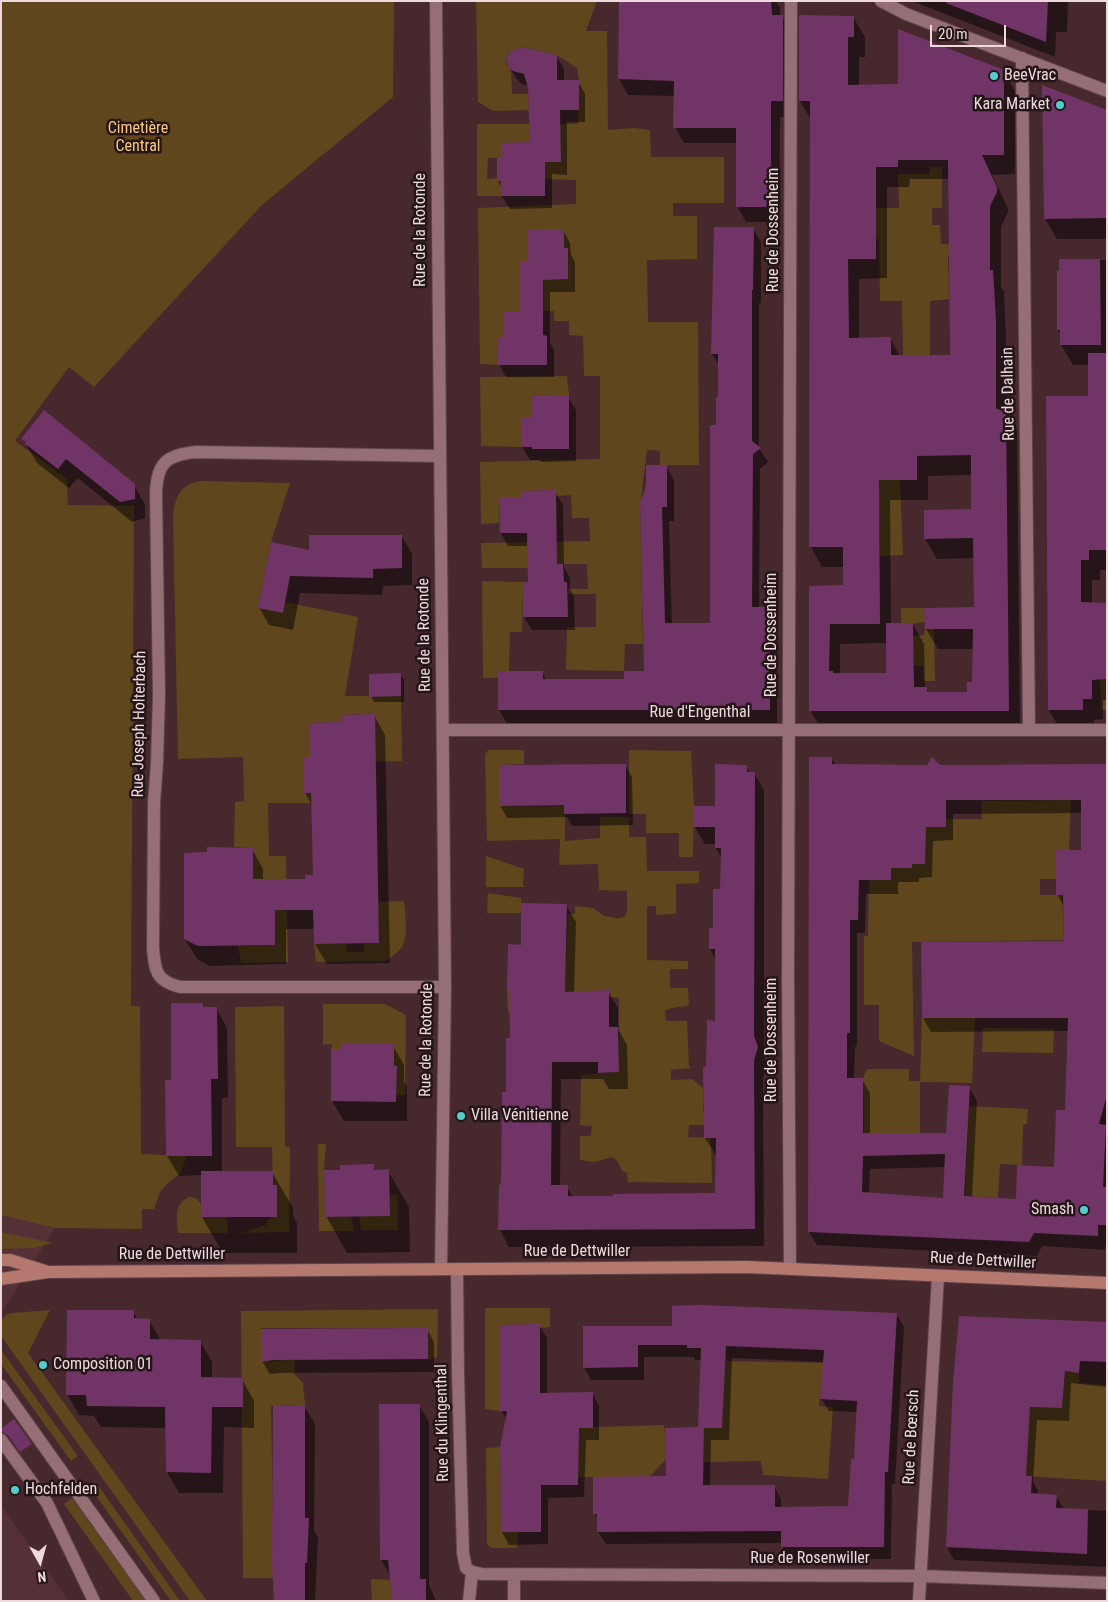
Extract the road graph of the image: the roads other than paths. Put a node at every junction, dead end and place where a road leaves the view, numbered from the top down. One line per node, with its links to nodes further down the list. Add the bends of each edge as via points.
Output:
1 (436, 1): 6 (street, Rue de la Rotonde)
2 (791, 1): 9 (street, Rue de Dossenheim)
3 (881, 1): 4 (street, via 906,14)
4 (1022, 58): 5 (street); 7 (street, Rue de Dalhain)
5 (1107, 91)
6 (439, 456): 8 (street, Rue de la Rotonde); 11 (street, Rue Joseph Holterbach, via 196,452 175,456 161,466 156,479 158,704 153,948 154,964 160,976 168,984 180,987)
7 (1029, 729): 9 (street, Rue d'Engenthal); 10 (street, Rue d'Engenthal)
8 (443, 730): 9 (street, Rue d'Engenthal); 11 (street, Rue de la Rotonde)
9 (788, 730): 13 (street, Rue de Dossenheim)
10 (1107, 730)
11 (445, 987): 14 (street, Rue de la Rotonde)
12 (1, 1260): 16 (main road, Rue de Dettwiller)
13 (790, 1268): 15 (main road, Rue de Dettwiller); 17 (main road, Rue de Dettwiller)
14 (441, 1269): 15 (main road, Rue de Dettwiller); 16 (main road, Rue de Dettwiller)
15 (457, 1269): 22 (street, Rue du Klingenthal, via 463,1554 466,1568)
16 (48, 1272): 18 (main road, Rue de Dettwiller)
17 (938, 1276): 19 (main road, Rue de Dettwiller); 24 (street, Rue de Bœrsch)
18 (1, 1279)
19 (1107, 1283)
20 (1, 1386): 27 (street)
21 (1, 1440): 26 (street, via 47,1503)
22 (472, 1572): 23 (street); 28 (street, Rue du Klingenthal)
23 (514, 1574): 24 (street, Rue de Rosenwiller); 29 (street)
24 (920, 1576): 25 (street, Rue de Rosenwiller); 30 (street, Rue de Bœrsch)
25 (1107, 1583)
26 (94, 1601)
27 (154, 1601)
28 (470, 1601)
29 (514, 1601)
30 (919, 1601)

